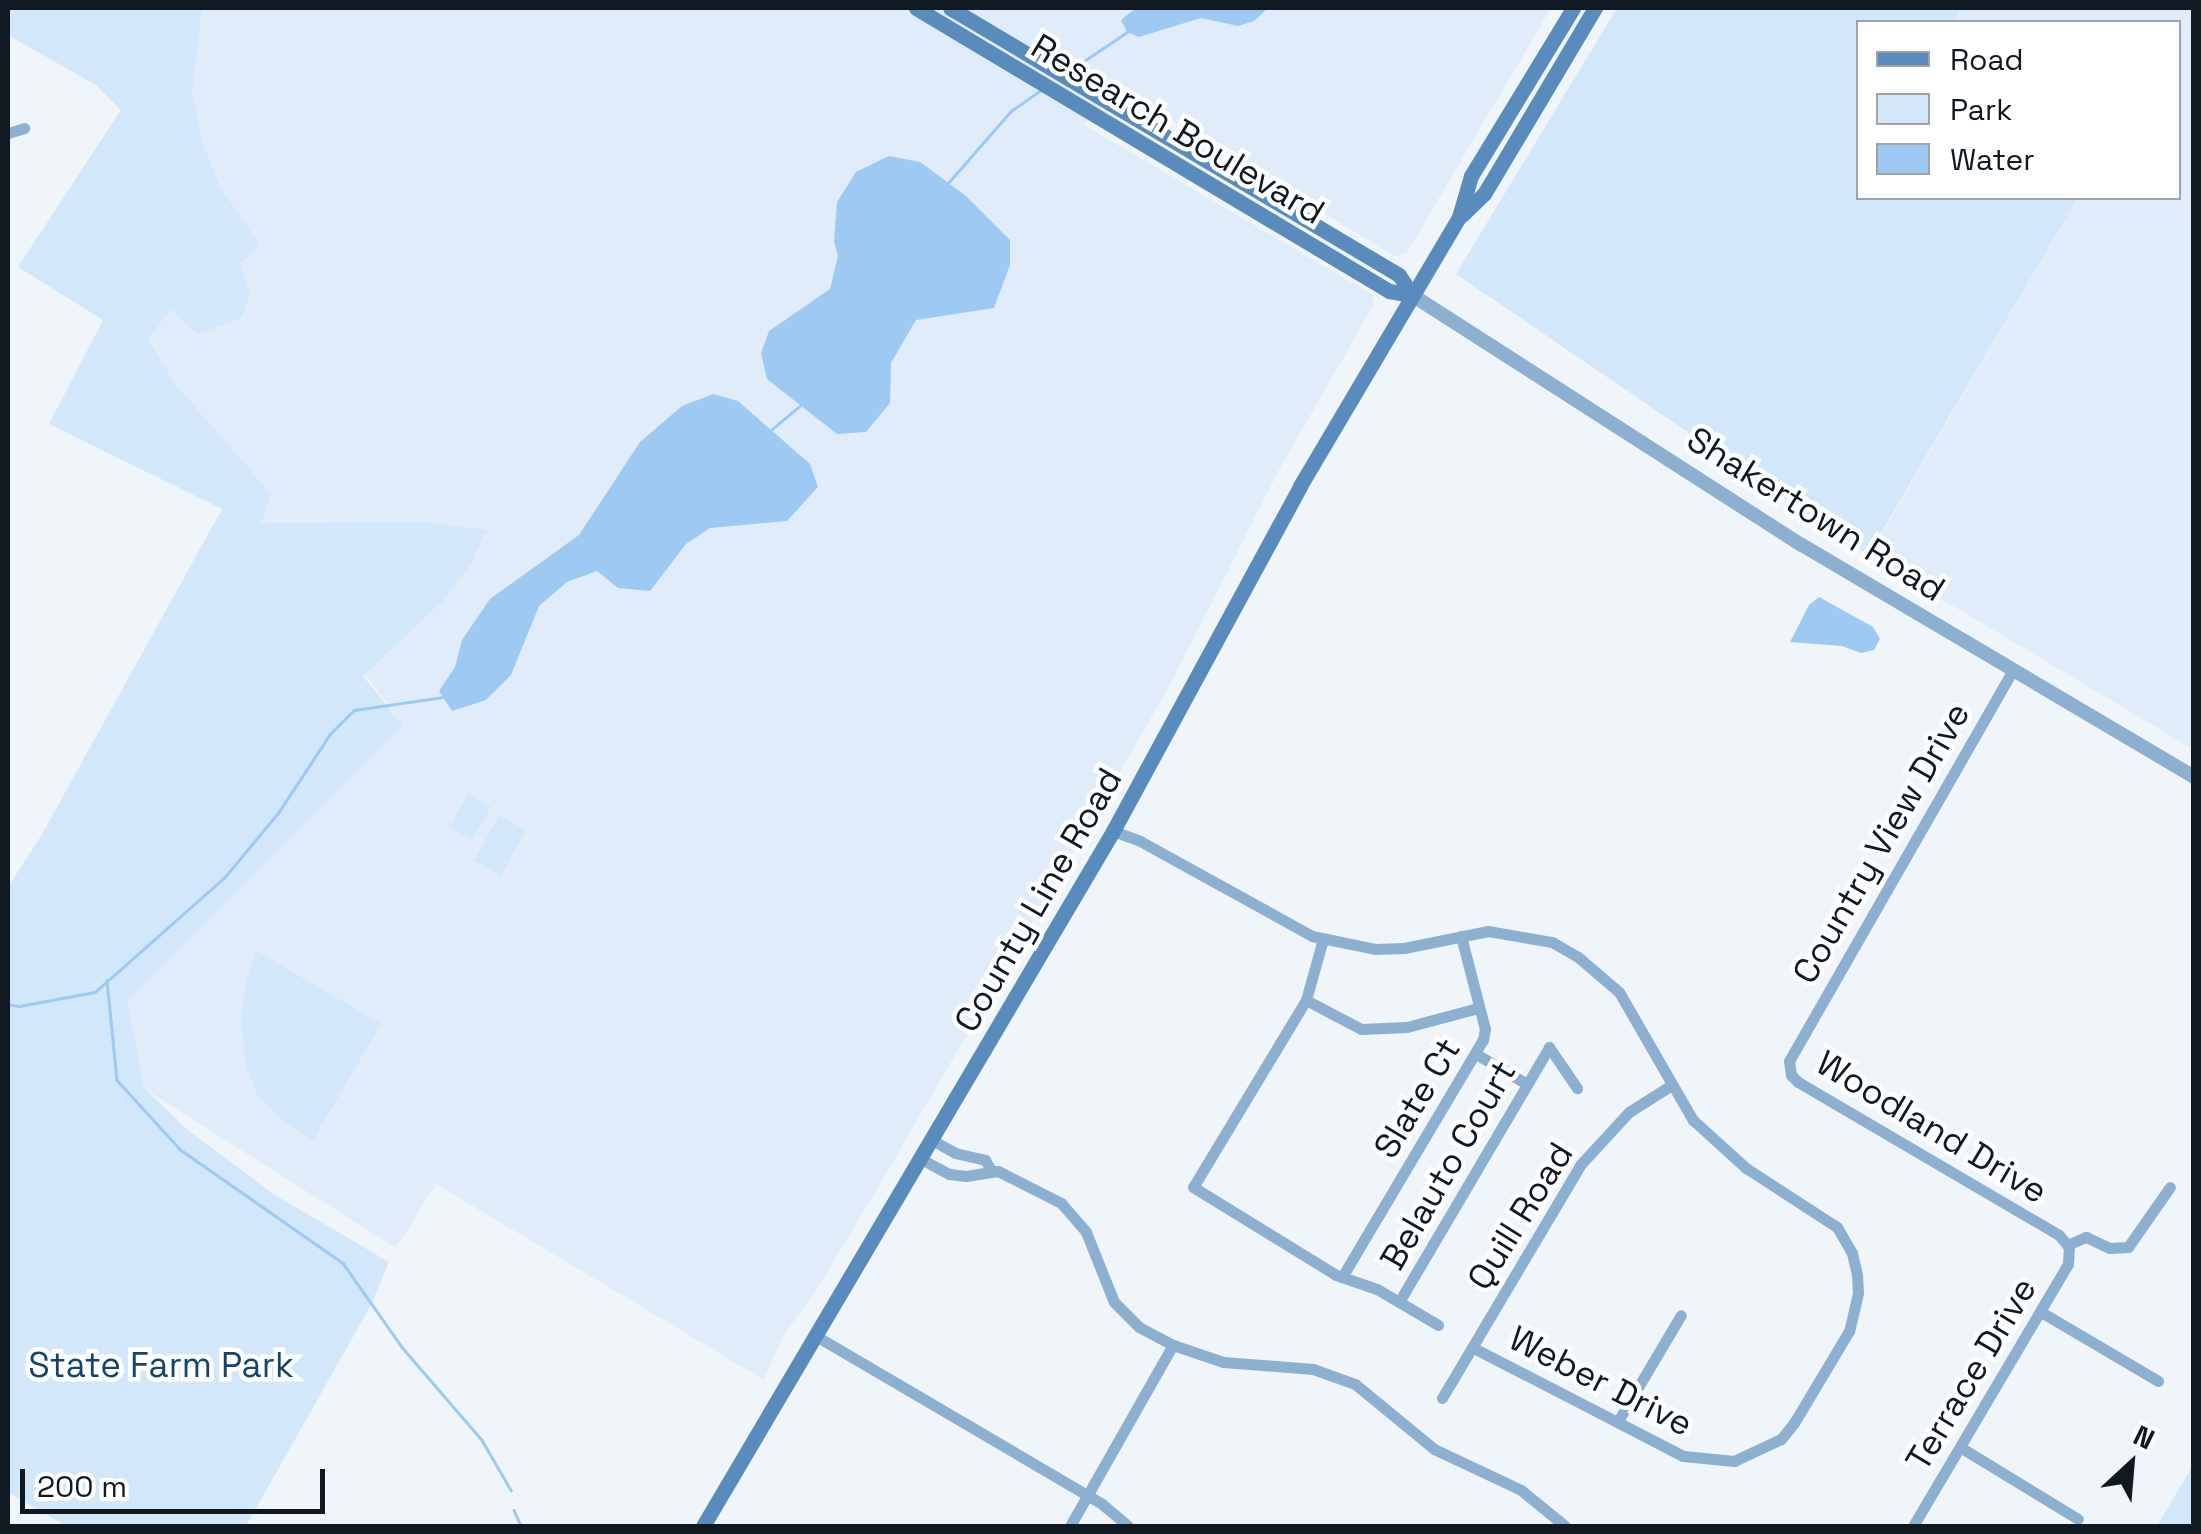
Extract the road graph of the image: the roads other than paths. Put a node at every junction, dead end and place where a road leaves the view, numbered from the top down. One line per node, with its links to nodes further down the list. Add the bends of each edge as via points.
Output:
1 (916, 8): 8 (main road, Research Boulevard, via 1388,291)
2 (950, 8): 8 (main road, Research Boulevard, via 1399,274)
3 (1572, 8): 7 (main road, via 1471,176)
4 (1594, 8): 7 (main road, via 1484,194)
5 (24, 128): 6 (street)
6 (8, 133)
7 (1459, 218): 8 (main road)
8 (1412, 295): 9 (street, Shakertown Road, via 1802,546); 11 (main road, County Line Road)
9 (2013, 670): 10 (street, Shakertown Road); 16 (street, Country View Drive)
10 (2194, 777)
11 (1113, 831): 13 (street, Weber Drive); 21 (main road, County Line Road)
12 (1461, 936): 13 (street, Weber Drive, via 1404,948); 15 (street, Slate Ct); 19 (street, Weber Drive, via 1488,931 1552,942 1598,970 1630,1008)
13 (1323, 938): 14 (street)
14 (1306, 1000): 15 (street, via 1361,1029 1407,1026); 26 (street, via 1194,1187)
15 (1478, 1008): 17 (street, Slate Ct, via 1485,1029)
16 (1796, 1044): 25 (street, Woodland Drive, via 1789,1061 1798,1082)
17 (1476, 1054): 18 (street); 26 (street, Slate Ct)
18 (1527, 1084): 20 (street, Belauto Court, via 1549,1047); 27 (street, Belauto Court)
19 (1670, 1086): 33 (street, Quill Road, via 1629,1112 1581,1164); 36 (street, Weber Drive, via 1720,1149 1837,1227 1852,1253 1858,1292 1849,1331 1794,1423 1758,1454 1734,1461 1683,1456)
20 (1577, 1088)
21 (932, 1140): 22 (main road, County Line Road); 23 (street, via 954,1154 984,1160)
22 (920, 1159): 23 (street, via 949,1174); 31 (main road, County Line Road)
23 (992, 1170): 32 (street, via 1072,1213 1114,1302)
24 (2170, 1187): 25 (street, via 2128,1247 2110,1248 2086,1237)
25 (2068, 1246): 28 (street, Terrace Drive, via 2068,1264)
26 (1342, 1277): 27 (street)
27 (1399, 1302): 30 (street)
28 (2040, 1312): 34 (street); 37 (street, Terrace Drive)
29 (1680, 1315): 36 (street)
30 (1438, 1325)
31 (816, 1336): 38 (street); 40 (main road, County Line Road)
32 (1172, 1345): 38 (street); 43 (street, via 1223,1362 1313,1370 1355,1384 1434,1449 1521,1490)
33 (1472, 1347): 35 (street, Quill Road); 36 (street, Weber Drive)
34 (2158, 1381)
35 (1442, 1398)
36 (1618, 1421)
37 (1960, 1447): 39 (street); 44 (street, Terrace Drive)
38 (1086, 1496): 41 (street); 42 (street)
39 (2078, 1519)
40 (703, 1526)
41 (1070, 1526)
42 (1129, 1526)
43 (1566, 1526)
44 (1913, 1526)

